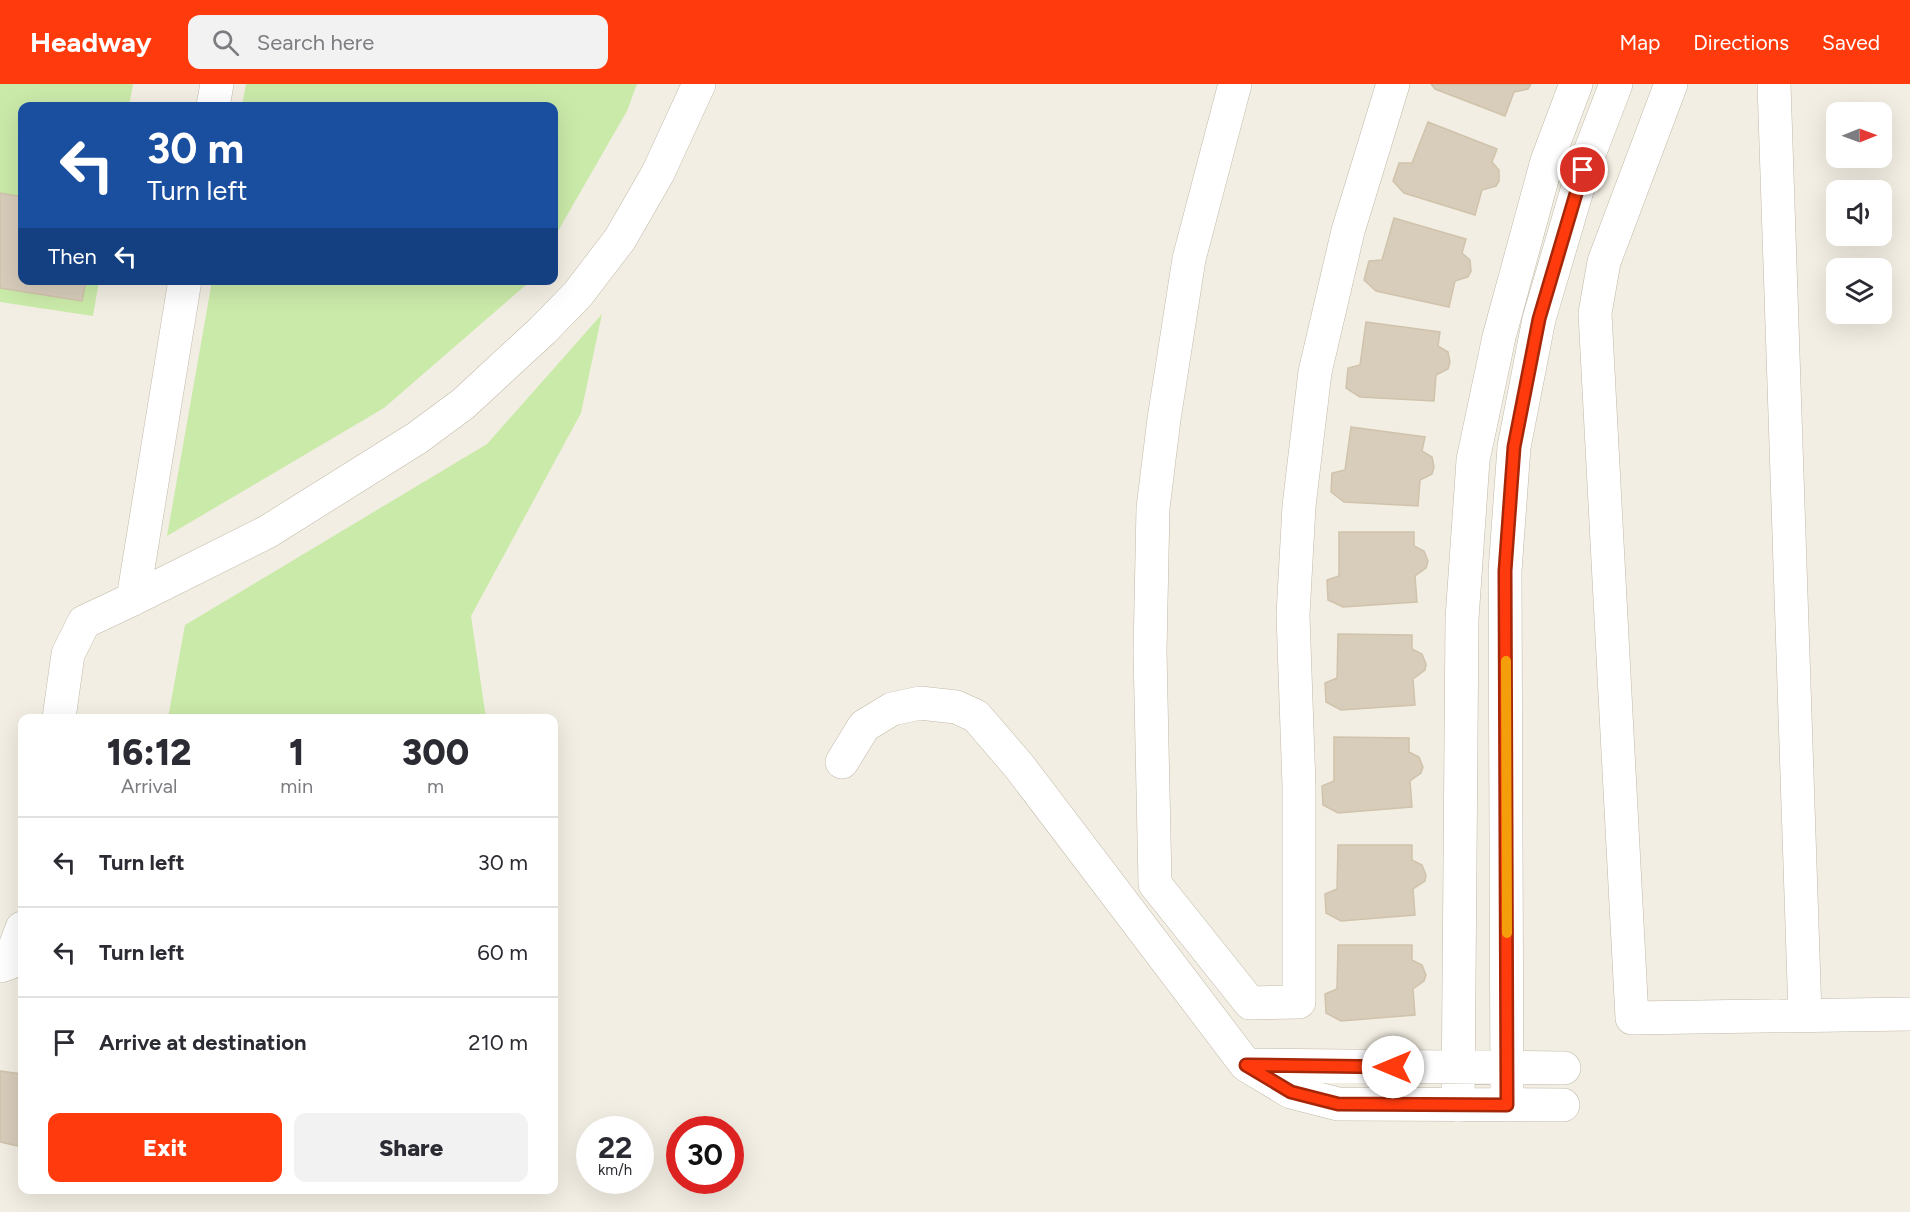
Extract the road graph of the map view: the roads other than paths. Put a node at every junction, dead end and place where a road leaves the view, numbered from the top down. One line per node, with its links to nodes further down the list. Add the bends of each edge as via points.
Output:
1 (217, 84): 9 (street)
2 (699, 84): 11 (street, via 658,173 620,239 578,294 463,404 417,438 267,532)
3 (1234, 84): 4 (street, via 1189,259 1164,419 1153,508 1150,663 1155,884 1250,1003 1299,1002 1299,786 1293,615 1299,506 1315,372 1348,231)
4 (1393, 84)
5 (1576, 84): 19 (street, via 1547,161 1502,326 1473,460 1462,619)
6 (1616, 84): 20 (street, via 1583,170 1539,319 1514,447 1505,571)
7 (1671, 84): 17 (street, via 1604,262 1595,313 1632,1018)
8 (1773, 84): 17 (street)
9 (214, 102)
10 (184, 285): 11 (street)
11 (133, 600): 12 (street, via 84,622 68,654)
12 (60, 714)
13 (842, 762): 18 (street, via 864,726 892,709 920,703 956,706 976,716 1019,766)
14 (18, 938): 15 (street, via 9,963)
15 (0, 966)
16 (1910, 1014): 17 (street)
17 (1805, 1016)
18 (1246, 1065): 19 (street); 22 (street, via 1291,1092 1338,1104)
19 (1459, 1067): 20 (street); 22 (street)
20 (1507, 1067): 21 (street); 23 (street)
21 (1564, 1068)
22 (1458, 1105): 23 (street)
23 (1507, 1105): 24 (street)
24 (1563, 1105)

